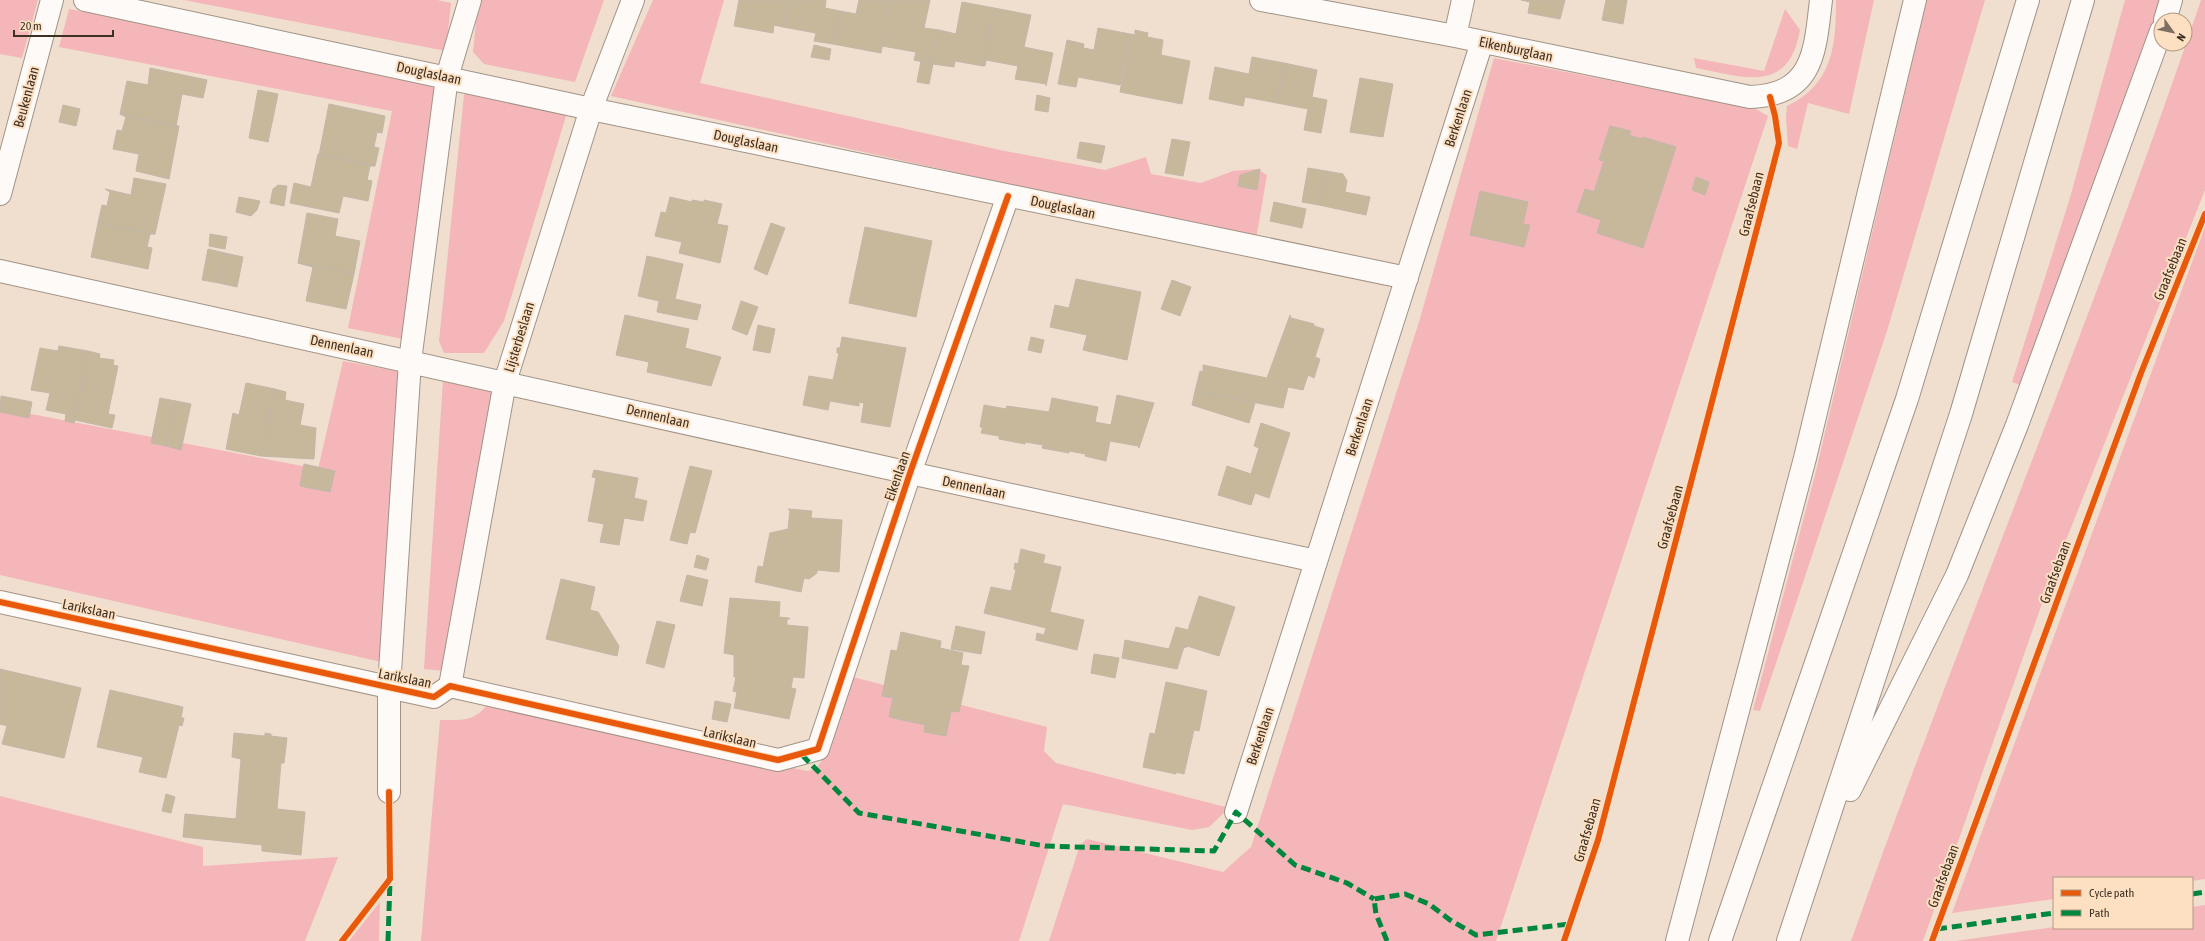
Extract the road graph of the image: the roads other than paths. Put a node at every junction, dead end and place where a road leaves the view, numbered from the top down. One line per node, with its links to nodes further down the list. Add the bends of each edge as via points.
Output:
1 (52, 0): 18 (main road, Beukenlaan)
2 (85, 0): 16 (main road, Douglaslaan)
3 (470, 0): 16 (main road)
4 (634, 0): 17 (main road, Lijsterbeslaan)
5 (1262, 0): 13 (main road, Eikenburglaan)
6 (1463, 0): 13 (main road)
7 (1821, 0): 14 (main road, Eikenburglaan, via 1812,58 1804,74 1784,90 1770,97 1750,97)
8 (1915, 0): 33 (main road, via 1805,458)
9 (2028, 0): 34 (main road, via 1907,399)
10 (2082, 0): 32 (main road, via 1961,414)
11 (2171, 0): 12 (main road)
12 (2167, 12)
13 (1455, 36): 14 (main road, Eikenburglaan)
14 (1482, 42): 21 (main road, Berkenlaan)
15 (2153, 52): 32 (main road, via 2017,425 1957,575)
16 (447, 77): 17 (main road, Douglaslaan); 22 (main road)
17 (591, 109): 19 (main road, Douglaslaan); 23 (main road, Lijsterbeslaan)
18 (0, 194)
19 (1008, 196): 21 (main road, Douglaslaan); 24 (main road, Eikenlaan)
20 (0, 271): 22 (main road, Dennenlaan)
21 (1407, 278): 25 (main road, Berkenlaan)
22 (410, 361): 23 (main road, Dennenlaan); 28 (main road)
23 (505, 382): 24 (main road, Dennenlaan); 27 (main road, Lijsterbeslaan)
24 (910, 473): 25 (main road, Dennenlaan); 29 (main road, Eikenlaan, via 818,749)
25 (1316, 561): 31 (main road, Berkenlaan)
26 (0, 602): 28 (main road, Larikslaan)
27 (450, 686): 28 (main road, Larikslaan, via 434,697); 29 (main road, Larikslaan, via 778,760)
28 (389, 687): 30 (main road, Larikslaan)
29 (802, 755)
30 (389, 792)
31 (1236, 812)
32 (1816, 859): 35 (main road)
33 (1677, 941)
34 (1720, 941)
35 (1788, 941)

